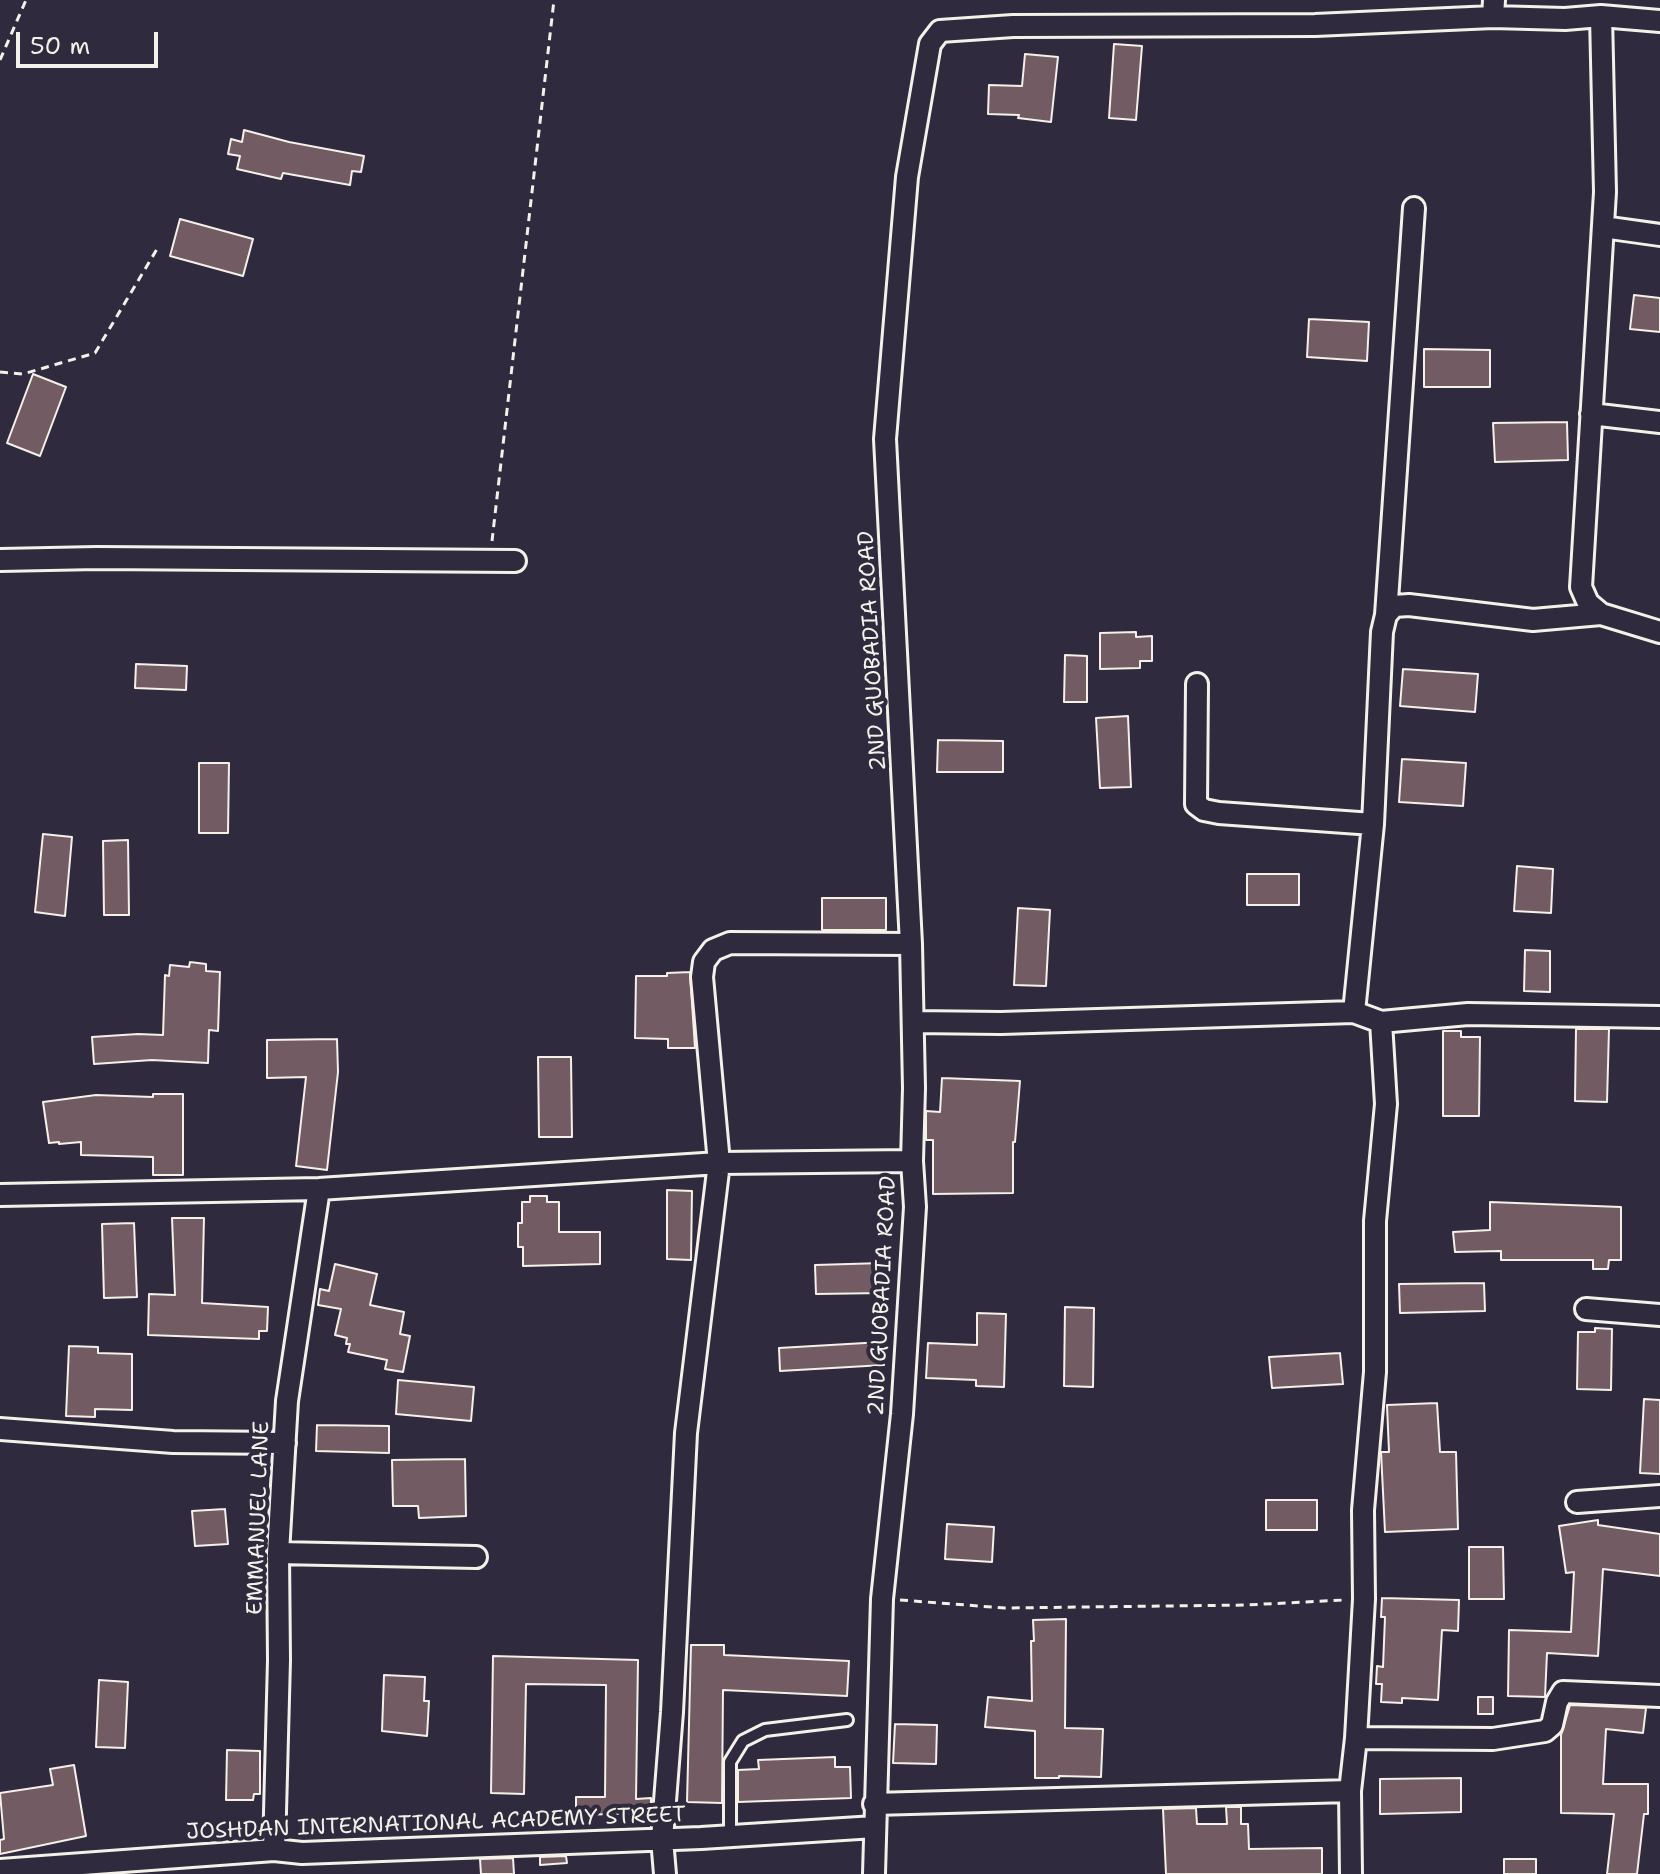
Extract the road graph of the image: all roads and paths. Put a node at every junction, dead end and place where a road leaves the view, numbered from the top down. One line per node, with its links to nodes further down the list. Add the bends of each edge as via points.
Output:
1 (26, 0): 6 (path)
2 (554, 0): 15 (path)
3 (1494, 8): 4 (street, via 1565,19); 22 (street, 2ND GUOBADIA ROAD, via 1315,25 1013,26 936,33 907,177 885,439)
4 (1601, 16): 5 (street); 8 (street)
5 (1660, 21)
6 (0, 60)
7 (1414, 208): 18 (street)
8 (1603, 227): 9 (street); 12 (street)
9 (1660, 235)
10 (157, 249): 11 (path, via 95,353 23,374)
11 (0, 372)
12 (1591, 414): 13 (street); 17 (street, via 1581,587)
13 (1660, 422)
14 (0, 560): 15 (street)
15 (490, 561): 16 (street)
16 (515, 561)
17 (1601, 614): 18 (street, via 1533,620 1409,605 1394,606); 19 (street)
18 (1386, 615): 21 (street)
19 (1660, 632)
20 (1197, 684): 21 (street, via 1196,804 1219,813)
21 (1373, 824): 23 (street)
22 (911, 944): 25 (street, 2ND GUOBADIA ROAD); 28 (street, via 730,943 713,950 702,977)
23 (1354, 1012): 25 (street); 26 (street)
24 (1660, 1017): 26 (street, via 1468,1014)
25 (913, 1022): 27 (street, 2ND GUOBADIA ROAD)
26 (1381, 1022): 40 (street, via 1386,1104 1375,1221 1375,1372 1363,1510)
27 (912, 1161): 28 (street); 39 (street, 2ND GUOBADIA ROAD, via 915,1207 902,1414)
28 (719, 1163): 29 (street); 48 (street, via 686,1433)
29 (319, 1189): 30 (street); 34 (street, EMMANUEL LANE)
30 (0, 1195)
31 (1586, 1309): 32 (street)
32 (1660, 1315)
33 (0, 1429): 34 (street, via 173,1442)
34 (285, 1443): 37 (street, EMMANUEL LANE)
35 (1660, 1496): 36 (street)
36 (1577, 1502)
37 (278, 1553): 38 (street); 49 (street, EMMANUEL LANE)
38 (476, 1557)
39 (882, 1599): 40 (path, via 1005,1608); 45 (street, 2ND GUOBADIA ROAD)
40 (1364, 1599): 43 (street)
41 (1660, 1696): 43 (street, via 1563,1692 1545,1731 1493,1739)
42 (847, 1720): 47 (lane, via 765,1730 743,1741 730,1762)
43 (1356, 1738): 44 (street)
44 (1350, 1791): 45 (street); 54 (street)
45 (874, 1804): 46 (street, 2ND GUOBADIA ROAD)
46 (875, 1827): 47 (street, JOSHDAN INTERNATIONAL ACADEMY STREET); 53 (street, 2ND GUOBADIA ROAD)
47 (730, 1835): 48 (street, JOSHDAN INTERNATIONAL ACADEMY STREET)
48 (662, 1839): 50 (street, JOSHDAN INTERNATIONAL ACADEMY STREET); 52 (street)
49 (274, 1850): 50 (street, JOSHDAN INTERNATIONAL ACADEMY STREET); 51 (street, JOSHDAN INTERNATIONAL ACADEMY STREET)
50 (302, 1864)
51 (0, 1870)
52 (665, 1874)
53 (874, 1874)
54 (1351, 1874)

